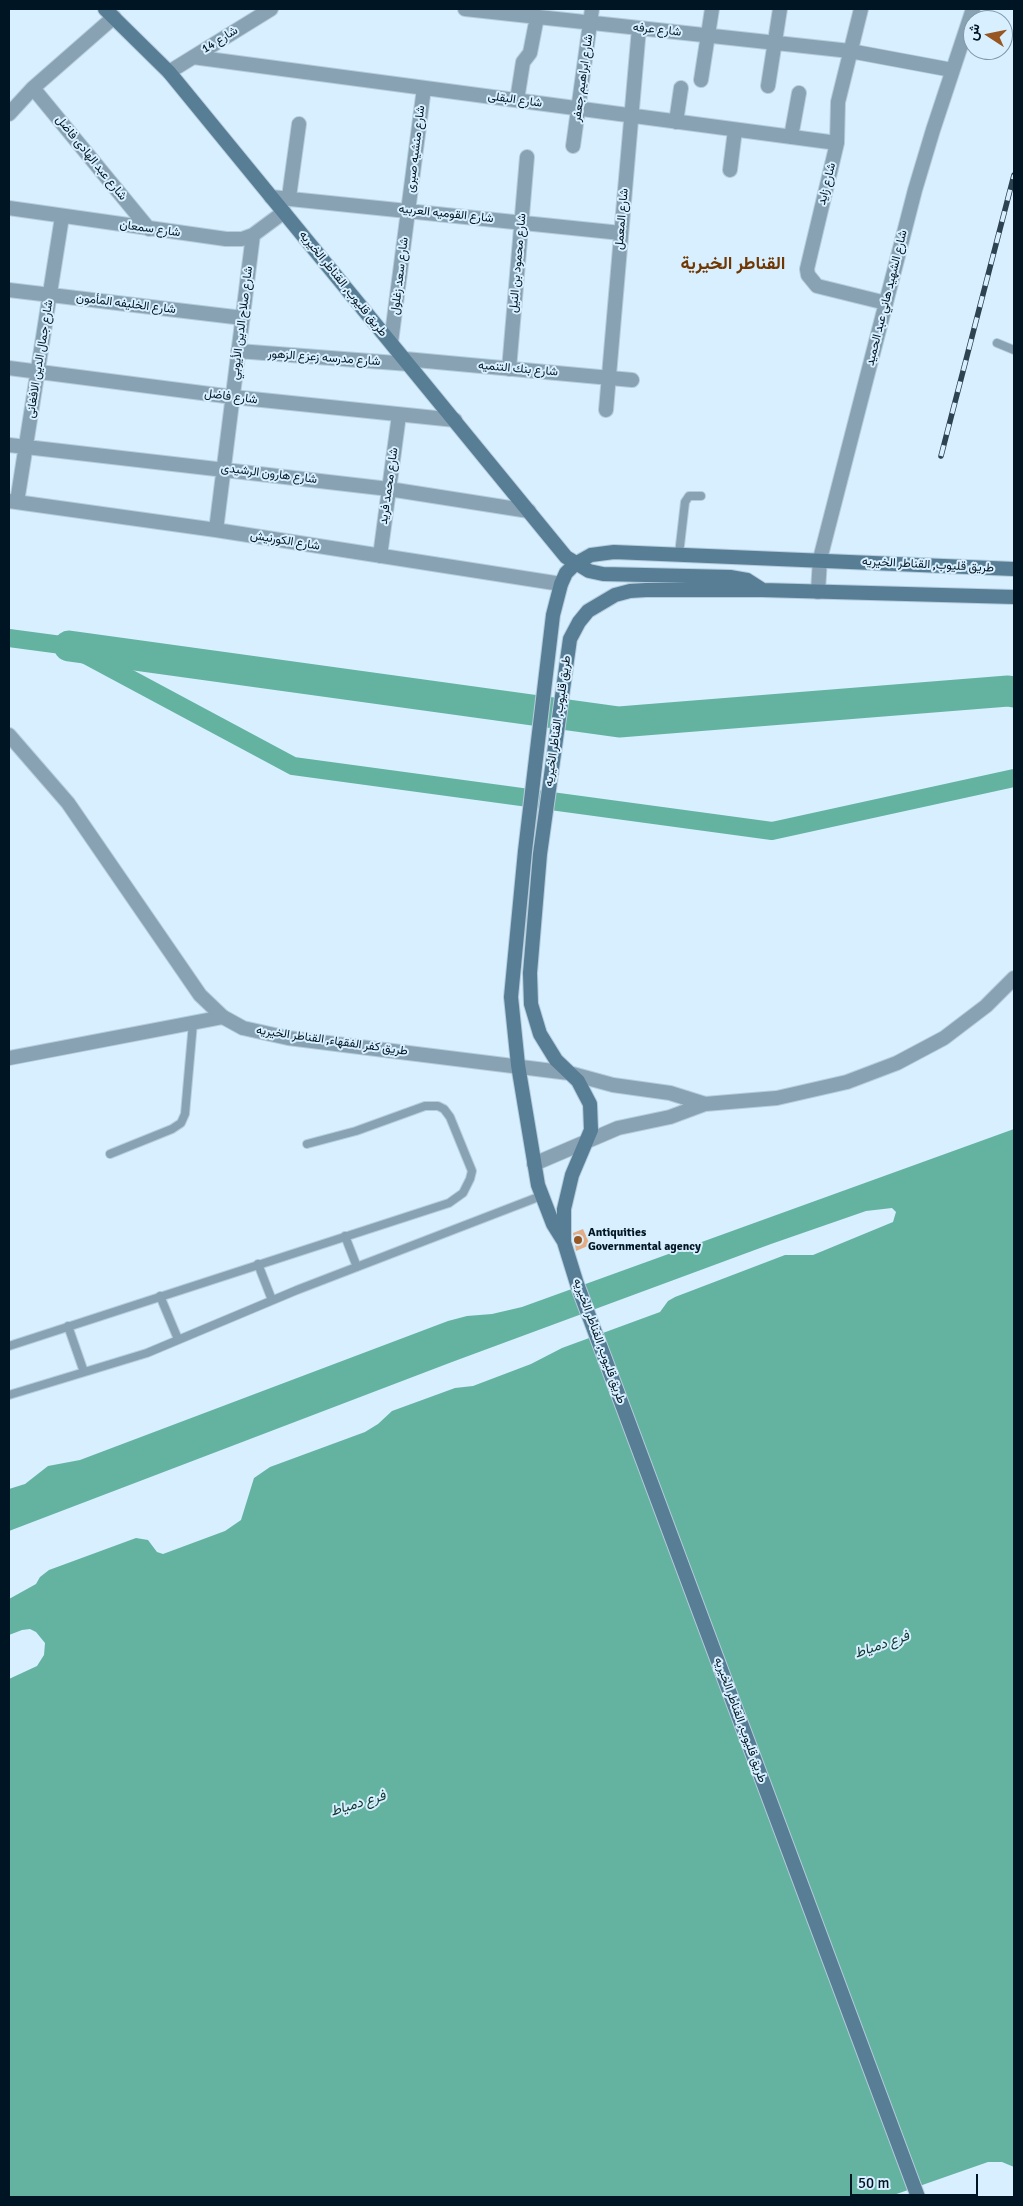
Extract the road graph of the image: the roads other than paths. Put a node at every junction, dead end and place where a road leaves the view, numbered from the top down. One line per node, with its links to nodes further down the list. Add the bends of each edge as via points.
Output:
1 (271, 9): 14 (street, شارع 14)
2 (471, 9): 8 (street, شارع عرفه)
3 (712, 9): 11 (street)
4 (780, 9): 12 (street)
5 (861, 9): 13 (street, شارع زايد)
6 (973, 9): 15 (street, شارع الشهيد هاني عبد الحميد)
7 (109, 13): 16 (main road, طريق قليوب, القناطر الخيريه); 19 (street)
8 (543, 14): 9 (street, شارع عرفه); 23 (street, via 530,53 522,62)
9 (591, 16): 10 (street, شارع عرفه); 24 (street, شارع ابراهيم جعفر)
10 (639, 28): 11 (street, شارع عرفه); 26 (street, شارع المعمل)
11 (708, 36): 12 (street, شارع عرفه); 17 (street)
12 (774, 43): 13 (street, شارع عرفه); 18 (street)
13 (850, 51): 15 (street, شارع عرفه); 31 (street, شارع زايد, via 838,102)
14 (193, 57): 16 (street, شارع 14); 20 (street, شارع البقلى)
15 (952, 70): 47 (street, شارع الشهيد هاني عبد الحميد, via 915,190)
16 (169, 72): 35 (main road, طريق قليوب, القناطر الخيريه)
17 (701, 80)
18 (768, 86)
19 (33, 88): 25 (street); 42 (street, شارع عبد الهادى فاضل)
20 (424, 88): 23 (street, شارع البقلى); 38 (street, شارع منشيه صبرى)
21 (681, 88): 27 (street)
22 (799, 94): 30 (street)
23 (517, 100): 24 (street, شارع البقلى)
24 (578, 108): 26 (street, شارع البقلى); 32 (street, شارع ابراهيم جعفر)
25 (9, 114)
26 (631, 116): 27 (street, شارع البقلى); 43 (street, شارع المعمل)
27 (676, 122): 29 (street, شارع البقلى)
28 (299, 124): 36 (street)
29 (735, 130): 30 (street, شارع البقلى); 34 (street)
30 (791, 137): 31 (street, شارع البقلى)
31 (837, 144): 47 (street, شارع زايد, via 808,262 808,275 823,289)
32 (573, 146)
33 (527, 157): 41 (street, شارع محمود بن النيل)
34 (730, 170)
35 (271, 196): 36 (street, شارع القوميه العربيه); 39 (main road, طريق قليوب, القناطر الخيريه)
36 (289, 197): 38 (street, شارع القوميه العربيه)
37 (9, 208): 40 (street, شارع سمعان)
38 (408, 210): 41 (street, شارع القوميه العربيه); 49 (street, شارع سعد زغلول)
39 (284, 212): 44 (street, شارع سمعان); 49 (main road, طريق قليوب, القناطر الخيريه)
40 (62, 217): 42 (street, شارع سمعان); 46 (street, شارع جمال الدين الافغانى)
41 (522, 222): 43 (street, شارع القوميه العربيه); 55 (street, شارع محمود بن النيل)
42 (149, 229): 44 (street, شارع سمعان, via 226,239)
43 (621, 233): 57 (street, شارع المعمل)
44 (253, 235): 48 (street, شارع صلاح الدين الأيوبي)
45 (9, 290): 46 (street, شارع الخليفه المأمون)
46 (50, 296): 48 (street, شارع الخليفه المأمون); 56 (street, شارع جمال الدين الافغانى)
47 (886, 303): 73 (street, شارع الشهيد هاني عبد الحميد)
48 (243, 318): 52 (street, شارع صلاح الدين الأيوبي)
49 (391, 342): 53 (main road, طريق قليوب, القناطر الخيريه)
50 (997, 343): 51 (lane)
51 (1014, 350)
52 (238, 351): 53 (street, شارع مدرسه زعزع الزهور); 59 (street, شارع صلاح الدين الأيوبي)
53 (407, 361): 55 (street, شارع بنك التنميه); 62 (main road, طريق قليوب, القناطر الخيريه)
54 (9, 368): 56 (street, شارع فاضل)
55 (509, 369): 57 (street, شارع بنك التنميه)
56 (38, 372): 59 (street, شارع فاضل); 64 (street, شارع جمال الدين الافغانى)
57 (608, 378): 58 (street, شارع بنك التنميه); 60 (street, شارع المعمل)
58 (632, 380)
59 (233, 397): 61 (street, شارع فاضل); 65 (street, شارع صلاح الدين الأيوبي)
60 (606, 410)
61 (398, 415): 62 (street, شارع فاضل); 66 (street, شارع محمد فريد)
62 (455, 420): 69 (main road, طريق قليوب, القناطر الخيريه)
63 (9, 445): 64 (street, شارع هارون الرشيدى)
64 (26, 447): 65 (street, شارع هارون الرشيدى); 68 (street, شارع جمال الدين الافغانى)
65 (224, 469): 66 (street, شارع هارون الرشيدى); 70 (street, شارع صلاح الدين الأيوبي)
66 (389, 489): 69 (street, شارع هارون الرشيدى); 72 (street, شارع محمد فريد)
67 (701, 496): 71 (lane, via 689,496 685,502)
68 (13, 501): 70 (street, شارع الكورنيش)
69 (529, 511): 74 (main road, طريق قليوب, القناطر الخيريه)
70 (216, 530): 72 (street, شارع الكورنيش)
71 (680, 554): 73 (main road, طريق قليوب, القناطر الخيريه); 74 (main road, طريق قليوب, القناطر الخيريه, via 603,552)
72 (380, 556): 76 (street, شارع الكورنيش)
73 (820, 559): 75 (main road, طريق قليوب, القناطر الخيريه); 78 (street, شارع الشهيد هاني عبد الحميد)
74 (575, 564): 76 (main road, طريق قليوب, القناطر الخيريه); 77 (main road, via 603,574 739,578)
75 (1014, 569)
76 (561, 584): 85 (main road, طريق قليوب, القناطر الخيريه, via 553,615 512,983)
77 (762, 590): 78 (main road, طريق قليوب, القناطر الخيريه); 86 (main road, طريق قليوب, القناطر الخيريه, via 630,591 615,595 588,611 570,639 540,854 530,973 535,1019 547,1048)
78 (818, 592): 79 (main road, طريق قليوب, القناطر الخيريه)
79 (1014, 597)
80 (9, 735): 82 (street, طريق كفر الفقهاء, القناطر الخيريه, via 68,803 200,995)
81 (1014, 978): 87 (street, طريق كفر الفقهاء, القناطر الخيريه, via 986,1006 944,1038 897,1064 847,1082 777,1098)
82 (224, 1017): 83 (street); 85 (street, طريق كفر الفقهاء, القناطر الخيريه, via 243,1028 265,1034)
83 (193, 1023): 84 (street); 90 (lane, via 185,1114 181,1123)
84 (9, 1058)
85 (518, 1065): 86 (street, طريق كفر الفقهاء, القناطر الخيريه); 91 (main road, طريق قليوب, القناطر الخيريه)
86 (568, 1073): 87 (street, طريق كفر الفقهاء, القناطر الخيريه, via 613,1085 670,1093); 88 (main road, طريق قليوب, القناطر الخيريه, via 578,1081 590,1104 591,1123)
87 (704, 1104): 88 (street, طريق كفر الفقهاء, القناطر الخيريه, via 670,1117 618,1128)
88 (586, 1142): 91 (street, طريق كفر الفقهاء, القناطر الخيريه); 94 (main road, طريق قليوب, القناطر الخيريه, via 567,1192)
89 (307, 1144): 93 (lane, via 432,1105 448,1113 464,1150 472,1171 463,1193 457,1198)
90 (110, 1154)
91 (534, 1164): 92 (main road, طريق قليوب, القناطر الخيريه)
92 (541, 1196): 94 (main road, طريق قليوب, القناطر الخيريه); 96 (lane)
93 (345, 1236): 95 (lane); 96 (lane)
94 (564, 1242): 104 (main road, طريق قليوب, القناطر الخيريه)
95 (258, 1264): 97 (lane); 98 (lane)
96 (356, 1267): 98 (lane)
97 (160, 1296): 99 (lane); 100 (lane)
98 (272, 1300): 100 (lane)
99 (68, 1326): 101 (lane); 102 (lane)
100 (178, 1339): 102 (lane)
101 (9, 1346)
102 (84, 1372): 103 (lane)
103 (9, 1395)
104 (918, 2197)

